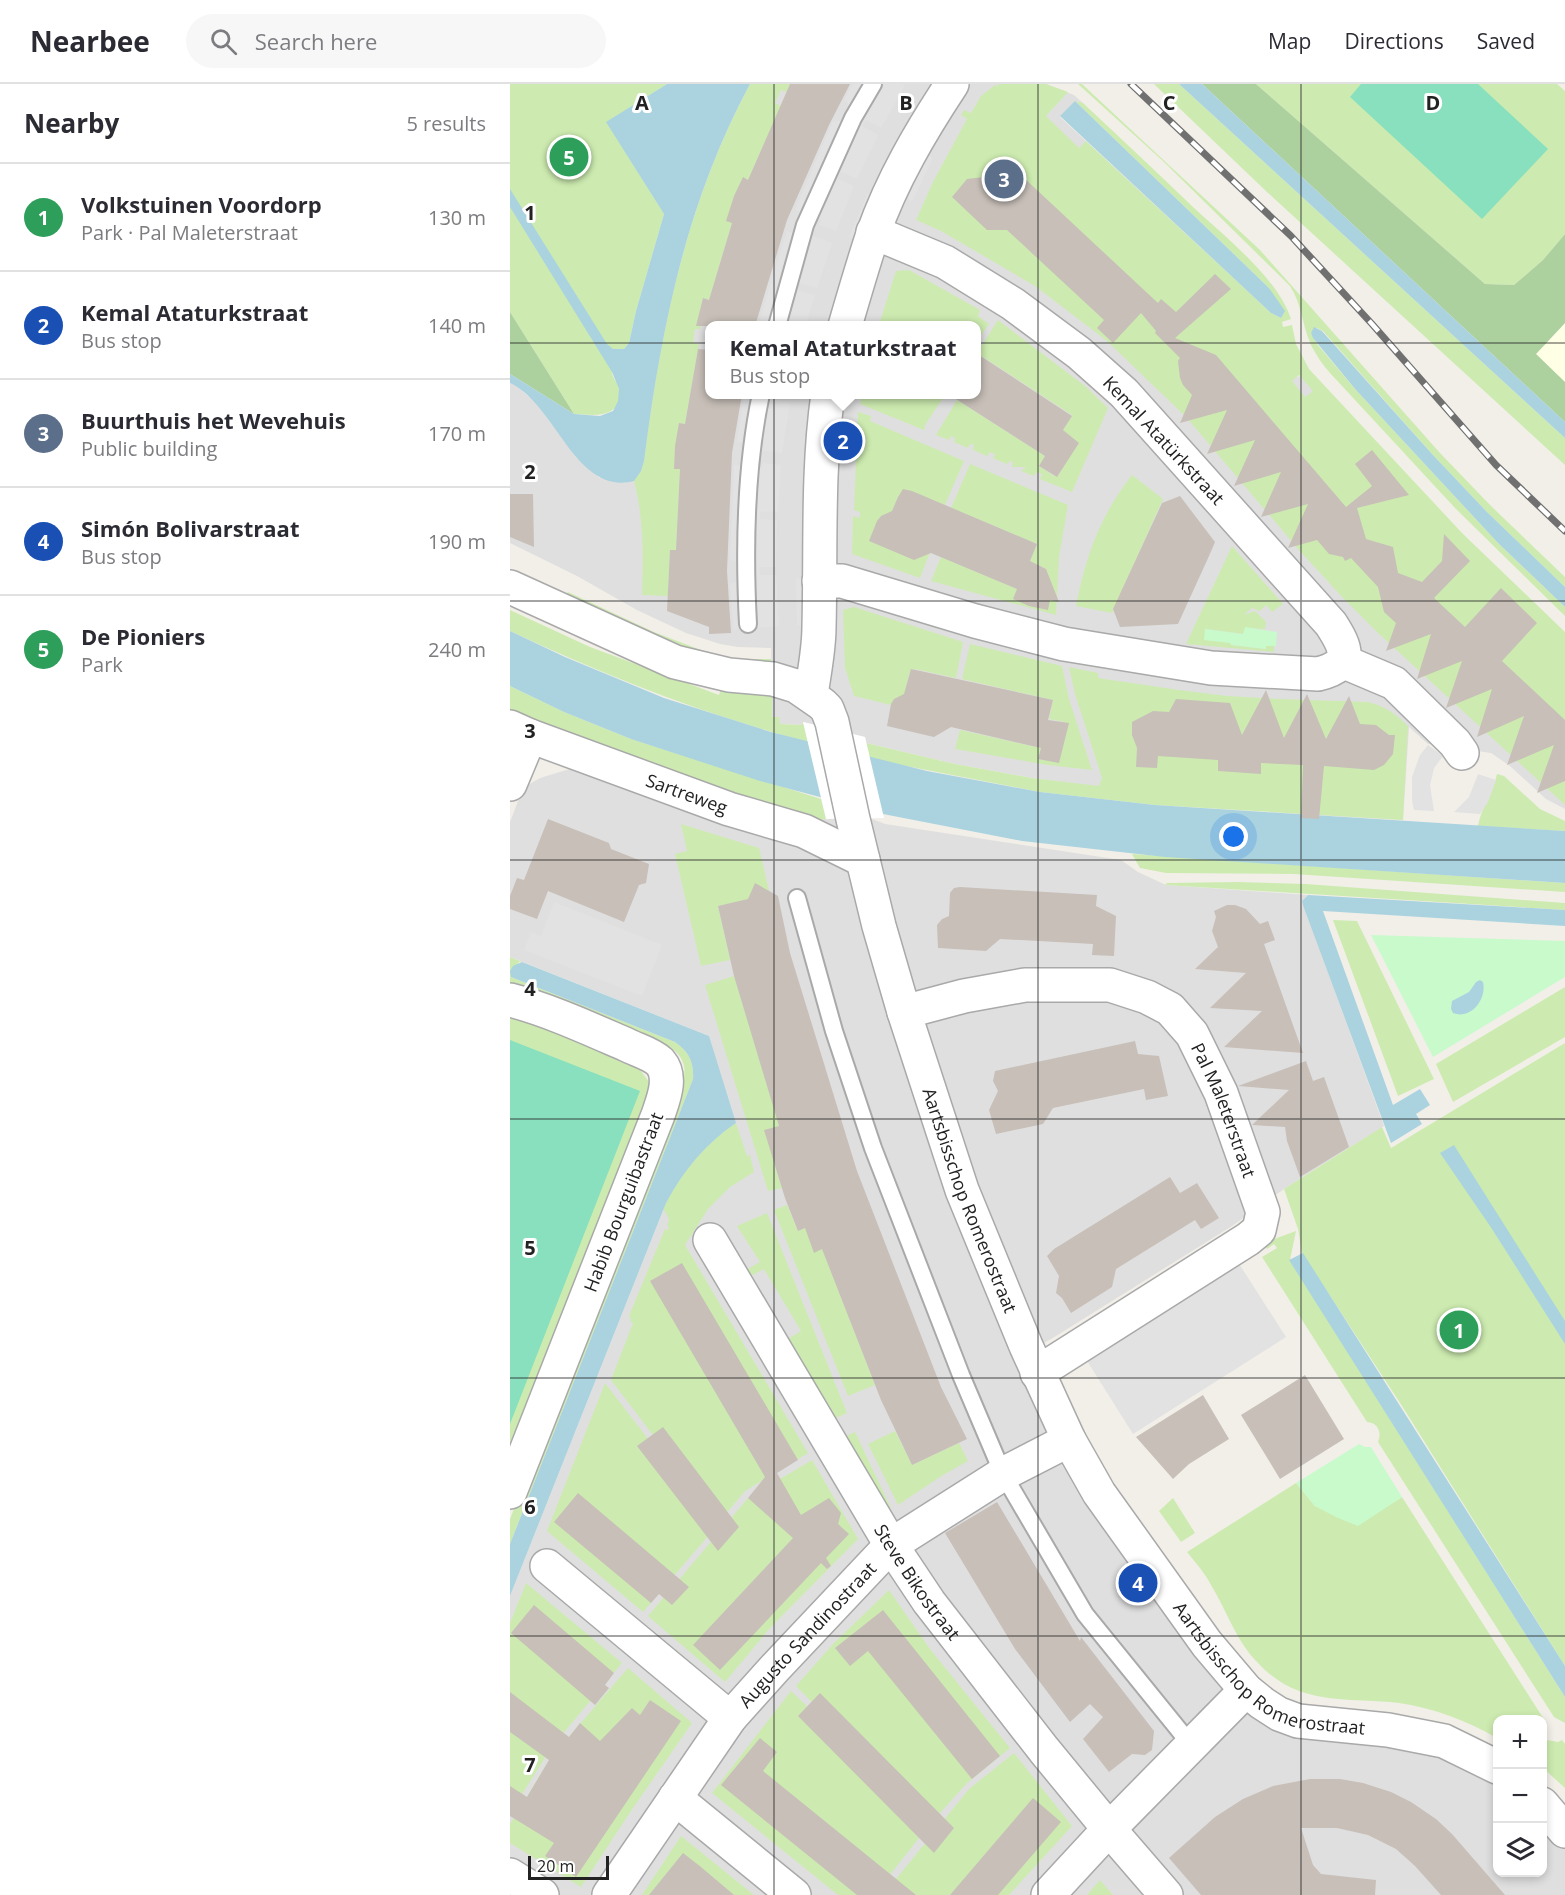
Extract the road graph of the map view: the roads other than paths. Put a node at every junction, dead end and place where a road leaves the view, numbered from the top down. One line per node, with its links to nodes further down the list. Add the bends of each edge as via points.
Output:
1 (873, 84): 4 (lane, via 853,118 805,225)
2 (952, 84): 3 (street, via 924,126)
3 (873, 232): 5 (street); 11 (street, Kemal Atatürkstraat, via 945,262 1008,301 1079,353 1124,393 1331,624 1345,650)
4 (778, 321)
5 (846, 321)
6 (760, 399): 10 (lane, via 750,456)
7 (827, 399): 8 (street, via 822,438)
8 (819, 581): 11 (street, via 842,581 1064,644 1211,668 1318,674 1333,670); 12 (street, via 819,628)
9 (510, 587): 12 (street, via 675,662 729,675 785,682)
10 (748, 624)
11 (1342, 661): 14 (street, via 1394,683)
12 (811, 695): 16 (street, Aartsbisschop Romerostraat, via 827,709 834,729)
13 (520, 731): 15 (street); 16 (street, Sartreweg, via 729,809 804,831)
14 (1462, 753)
15 (510, 784)
16 (862, 860): 19 (street, Aartsbisschop Romerostraat)
17 (797, 898): 23 (lane, via 834,1031 873,1148)
18 (510, 1000): 24 (street, Habib Bourguibastraat, via 649,1055 660,1063 666,1078 658,1115)
19 (904, 1012): 21 (street, Aartsbisschop Romerostraat, via 962,1190); 21 (street, Pal Maleterstraat, via 1004,987 1110,985 1170,1009 1192,1034 1221,1094 1263,1212 1259,1230)
20 (710, 1240): 25 (street, Steve Bikostraat)
21 (1038, 1373): 22 (street, Aartsbisschop Romerostraat)
22 (1069, 1440): 23 (street, Augusto Sandinostraat); 27 (street, Aartsbisschop Romerostraat, via 1099,1493 1155,1574)
23 (1003, 1473): 25 (street, Augusto Sandinostraat); 29 (lane, via 1085,1614)
24 (510, 1492)
25 (891, 1545): 28 (street, Augusto Sandinostraat); 33 (street, Steve Bikostraat, via 944,1621)
26 (547, 1566): 28 (street, Augusto Sandinostraat)
27 (1246, 1690): 29 (street); 30 (street, Aartsbisschop Romerostraat, via 1279,1714 1298,1721 1444,1740)
28 (730, 1718): 31 (street, Augusto Sandinostraat)
29 (1192, 1746): 33 (street)
30 (1493, 1765)
31 (675, 1798): 37 (street, Augusto Sandinostraat); 38 (street)
32 (1547, 1810): 34 (street)
33 (1109, 1829): 39 (street); 40 (street, Steve Bikostraat)
34 (1565, 1831)
35 (510, 1875): 36 (street)
36 (542, 1895)
37 (609, 1895)
38 (794, 1895)
39 (1048, 1895)
40 (1166, 1895)

